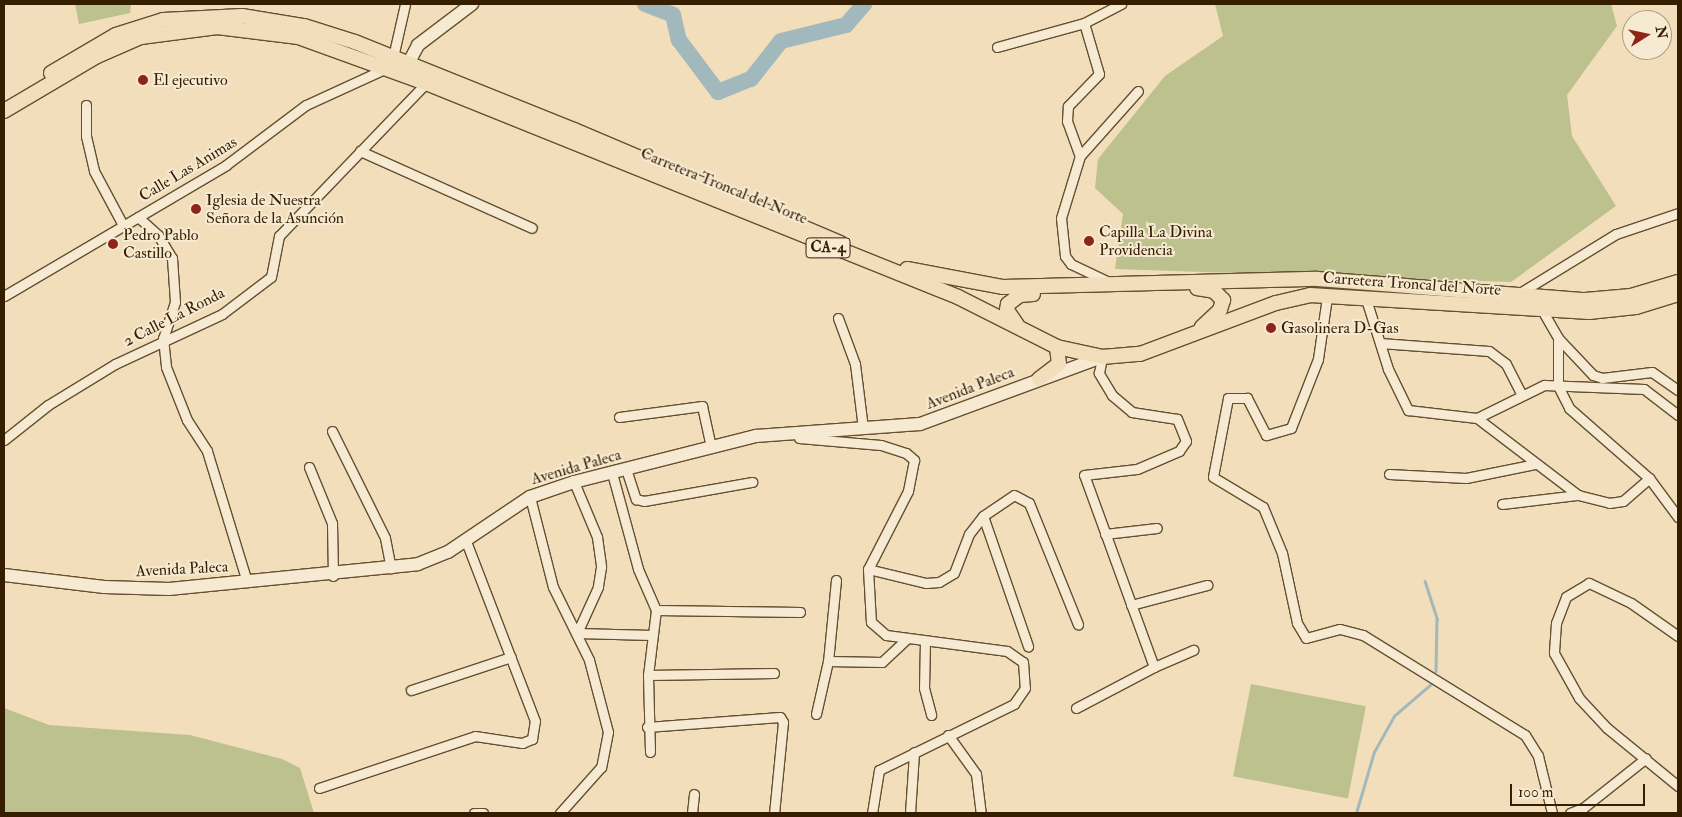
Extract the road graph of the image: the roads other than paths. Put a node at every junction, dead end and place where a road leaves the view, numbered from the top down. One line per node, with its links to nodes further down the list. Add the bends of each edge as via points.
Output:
1 (405, 4): 6 (street)
2 (472, 4): 7 (main road, via 418,46)
3 (1121, 4): 4 (street)
4 (1084, 23): 5 (street); 14 (street, via 1099,74 1068,106 1067,121)
5 (997, 47)
6 (390, 63): 7 (main road, Carretera Troncal del Norte / CA-4); 8 (main road, Carretera Troncal del Norte / CA-4); 10 (main road, Carretera Troncal del Norte / CA-4, via 304,26 242,16 193,16 116,35); 12 (main road, Carretera Troncal del Norte / CA-4, via 298,37 196,28 118,45); 16 (street, Calle Las Animas, via 306,106 226,165)
7 (408, 64): 22 (main road, Carretera Troncal del Norte / CA-4, via 913,271 1003,286)
8 (426, 83): 13 (street, 2 Calle La Ronda); 30 (main road, Carretera Troncal del Norte / CA-4, via 958,297)
9 (1138, 91): 14 (street)
10 (4, 100)
11 (86, 105): 17 (street, via 86,136 94,172)
12 (4, 111)
13 (360, 151): 18 (street); 32 (street, 2 Calle La Ronda, via 279,236 271,277 222,314)
14 (1080, 156): 22 (street, via 1061,218 1065,256 1071,264)
15 (1678, 213): 26 (street, via 1616,234)
16 (138, 217): 17 (street, Calle Las Animas); 32 (street, via 158,235 172,258 175,302)
17 (123, 225): 24 (street, Calle Las Animas)
18 (532, 228)
19 (1678, 282): 26 (main road, Carretera Troncal del Norte / CA-4, via 1602,299)
20 (1169, 284): 21 (main road, Carretera Troncal del Norte / CA-4); 26 (main road, Carretera Troncal del Norte / CA-4, via 1326,279); 31 (main road, via 1221,296 1220,310)
21 (1146, 285): 22 (main road, Carretera Troncal del Norte / CA-4); 30 (main road, via 1020,295 1011,300 1007,310)
22 (1116, 286)
23 (1678, 294): 28 (main road, Carretera Troncal del Norte / CA-4, via 1620,310)
24 (4, 296)
25 (1365, 296): 27 (main road, Carretera Troncal del Norte / CA-4); 28 (main road, Carretera Troncal del Norte / CA-4); 34 (street)
26 (1516, 296)
27 (1327, 297): 31 (main road, Carretera Troncal del Norte / CA-4, via 1276,303); 106 (street, via 1318,359 1291,428 1266,435 1247,398 1228,398 1213,477 1263,507 1280,545 1297,623 1306,638 1340,629 1363,635 1525,735 1538,756)
28 (1542, 310): 33 (street)
29 (838, 318): 44 (street, via 854,364)
30 (1019, 328): 35 (main road, Carretera Troncal del Norte / CA-4)
31 (1194, 334): 36 (main road, Carretera Troncal del Norte / CA-4, via 1130,356)
32 (163, 338): 47 (street, 2 Calle La Ronda, via 48,405); 70 (street, via 166,368 187,420 207,451)
33 (1558, 338): 38 (street); 39 (street, via 1593,375 1602,378 1652,372)
34 (1380, 343): 40 (street, via 1489,351 1506,364); 43 (street, via 1400,400 1408,410)
35 (1057, 347): 36 (main road, Carretera Troncal del Norte / CA-4); 37 (main road, via 1059,364)
36 (1102, 357): 37 (main road, Avenida Paleca); 63 (street, via 1100,373 1112,394 1132,412 1176,419 1186,441 1179,451 1137,469 1084,475)
37 (1039, 379): 44 (main road, Avenida Paleca, via 956,414 920,424)
38 (1558, 386): 40 (street, via 1544,385); 41 (street, via 1644,389); 54 (street, via 1569,408)
39 (1678, 390)
40 (1521, 394): 43 (street)
41 (1678, 415)
42 (619, 417): 48 (street, via 702,406)
43 (1477, 418): 49 (street)
44 (863, 428): 46 (main road, Avenida Paleca)
45 (332, 431): 65 (street, via 386,538)
46 (756, 436): 48 (main road, Avenida Paleca); 66 (street, via 881,445 906,453 914,460 908,491)
47 (4, 440)
48 (711, 447): 51 (main road, Avenida Paleca)
49 (1535, 464): 53 (street, via 1466,478); 57 (street)
50 (309, 467): 68 (street, via 332,523)
51 (626, 469): 52 (main road, Avenida Paleca); 56 (street, via 636,499 644,501)
52 (612, 473): 55 (main road, Avenida Paleca); 73 (street, via 638,569)
53 (1388, 474)
54 (1649, 478): 57 (street, via 1623,501 1609,503); 61 (street)
55 (574, 482): 58 (main road, Avenida Paleca); 76 (street, via 597,537 601,567 598,587)
56 (752, 482)
57 (1578, 495): 59 (street)
58 (530, 497): 64 (main road, Avenida Paleca); 76 (street, via 553,586)
59 (1502, 504)
60 (983, 516): 66 (street, via 969,534 954,573 939,582 926,583); 75 (street, via 1014,496 1029,503); 81 (street)
61 (1678, 517)
62 (1157, 528): 63 (street)
63 (1105, 534): 72 (street)
64 (466, 541): 65 (main road, Avenida Paleca, via 418,564); 83 (street)
65 (391, 568): 68 (main road, Avenida Paleca)
66 (868, 569): 79 (street, via 871,622 886,635)
67 (4, 575): 70 (main road, Avenida Paleca, via 141,588)
68 (333, 576): 70 (main road, Avenida Paleca)
69 (836, 580): 84 (street)
70 (247, 582)
71 (1208, 585): 72 (street)
72 (1131, 605): 85 (street)
73 (656, 610): 74 (street); 77 (street)
74 (800, 612)
75 (1078, 624)
76 (577, 633): 77 (street); 100 (street, via 589,660 608,741 600,767)
77 (652, 635): 87 (street)
78 (1678, 636): 96 (street, via 1631,603 1589,583 1566,597 1556,623 1554,653 1560,670 1607,728)
79 (907, 639): 80 (street); 84 (street, via 882,662)
80 (925, 641): 91 (street, via 924,688); 93 (street, via 1007,651 1023,662 1025,688 1014,704)
81 (1028, 646)
82 (1193, 650): 85 (street)
83 (511, 657): 88 (street); 98 (street, via 535,721 528,742 475,736)
84 (828, 661): 90 (street)
85 (1154, 667): 89 (street)
86 (774, 673): 87 (street)
87 (648, 675): 92 (street)
88 (411, 690)
89 (1076, 708)
90 (816, 714)
91 (931, 715)
92 (647, 727): 94 (street); 102 (street, via 780,717 783,722)
93 (948, 735): 95 (street); 105 (street, via 976,774)
94 (650, 752)
95 (914, 752): 103 (street, via 879,770); 104 (street)
96 (1646, 758): 97 (street); 107 (street, via 1583,808)
97 (1678, 786)
98 (319, 788)
99 (694, 794): 101 (street)
100 (560, 813)
101 (692, 813)
102 (774, 813)
103 (872, 813)
104 (910, 813)
105 (981, 813)
106 (1552, 813)
107 (1570, 813)

